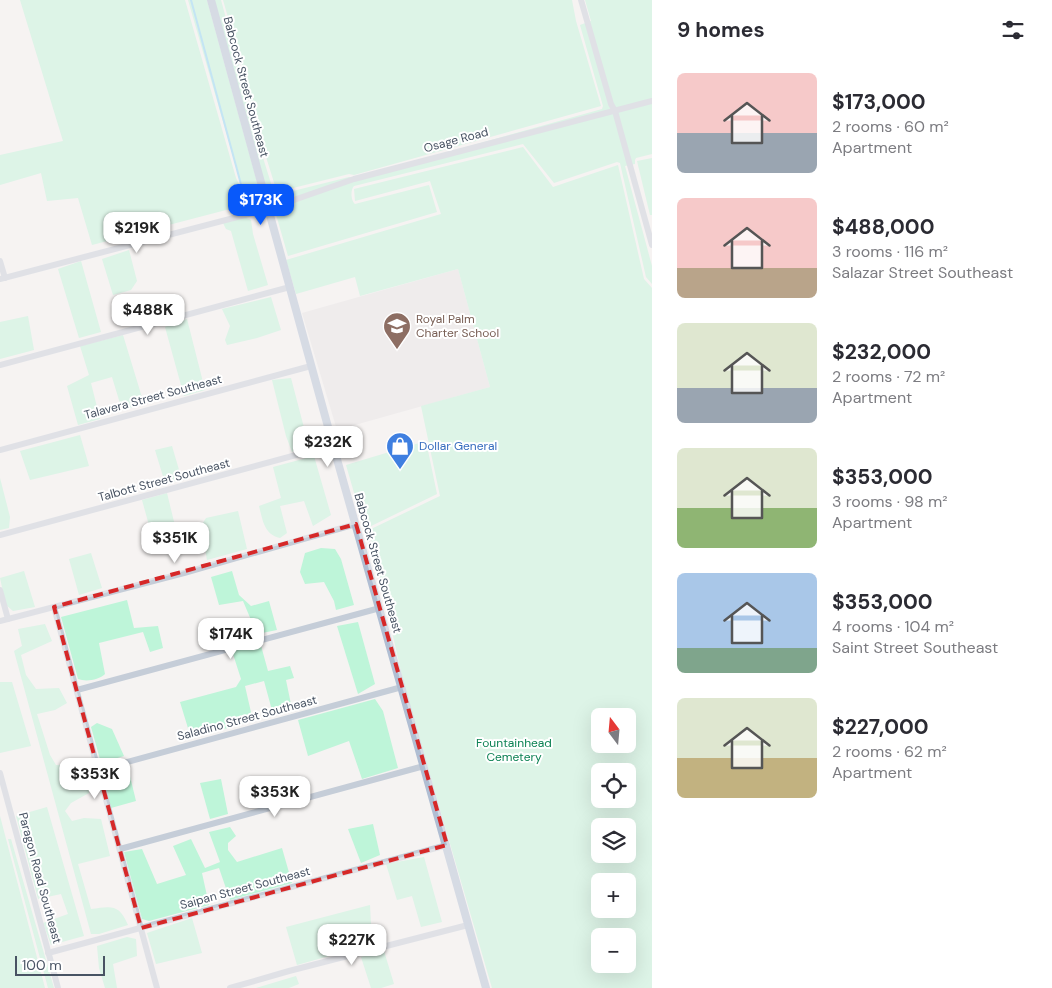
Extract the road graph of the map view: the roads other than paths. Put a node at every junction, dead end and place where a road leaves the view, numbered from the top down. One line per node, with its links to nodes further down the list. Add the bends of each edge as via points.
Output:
1 (210, 0): 5 (main road, Babcock Street Southeast)
2 (581, 0): 4 (street)
3 (652, 101): 4 (street, Osage Road)
4 (615, 111): 5 (street, Osage Road, via 354,178); 6 (street)
5 (268, 209): 8 (street, Osage Road); 9 (main road, Babcock Street Southeast)
6 (652, 245)
7 (0, 261): 8 (street)
8 (2, 278)
9 (290, 287): 10 (street); 11 (main road, Babcock Street Southeast)
10 (0, 365)
11 (311, 366): 12 (main road, Babcock Street Southeast); 13 (street, Talavera Street Southeast)
12 (333, 445): 14 (main road, Babcock Street Southeast); 15 (street, Talbott Street Southeast)
13 (0, 450)
14 (356, 524): 17 (street); 18 (main road, Babcock Street Southeast)
15 (0, 535)
16 (0, 590): 19 (street)
17 (54, 607): 19 (street); 22 (street)
18 (380, 608): 21 (main road, Babcock Street Southeast); 22 (street)
19 (8, 619): 20 (street)
20 (0, 622)
21 (402, 687): 23 (main road, Babcock Street Southeast); 24 (street, Saladino Street Southeast)
22 (76, 690): 24 (street)
23 (424, 766): 27 (main road, Babcock Street Southeast); 28 (street)
24 (98, 770): 28 (street)
25 (0, 773): 26 (street, Paragon Road Southeast)
26 (3, 795): 31 (street, Paragon Road Southeast)
27 (447, 845): 29 (main road, Babcock Street Southeast); 30 (street, Saipan Street Southeast)
28 (120, 849): 30 (street)
29 (468, 925): 34 (street); 35 (main road, Babcock Street Southeast)
30 (141, 928): 31 (street, Saipan Street Southeast); 33 (street)
31 (48, 953): 32 (street, Paragon Road Southeast)
32 (58, 988)
33 (157, 988)
34 (230, 988)
35 (486, 988)

